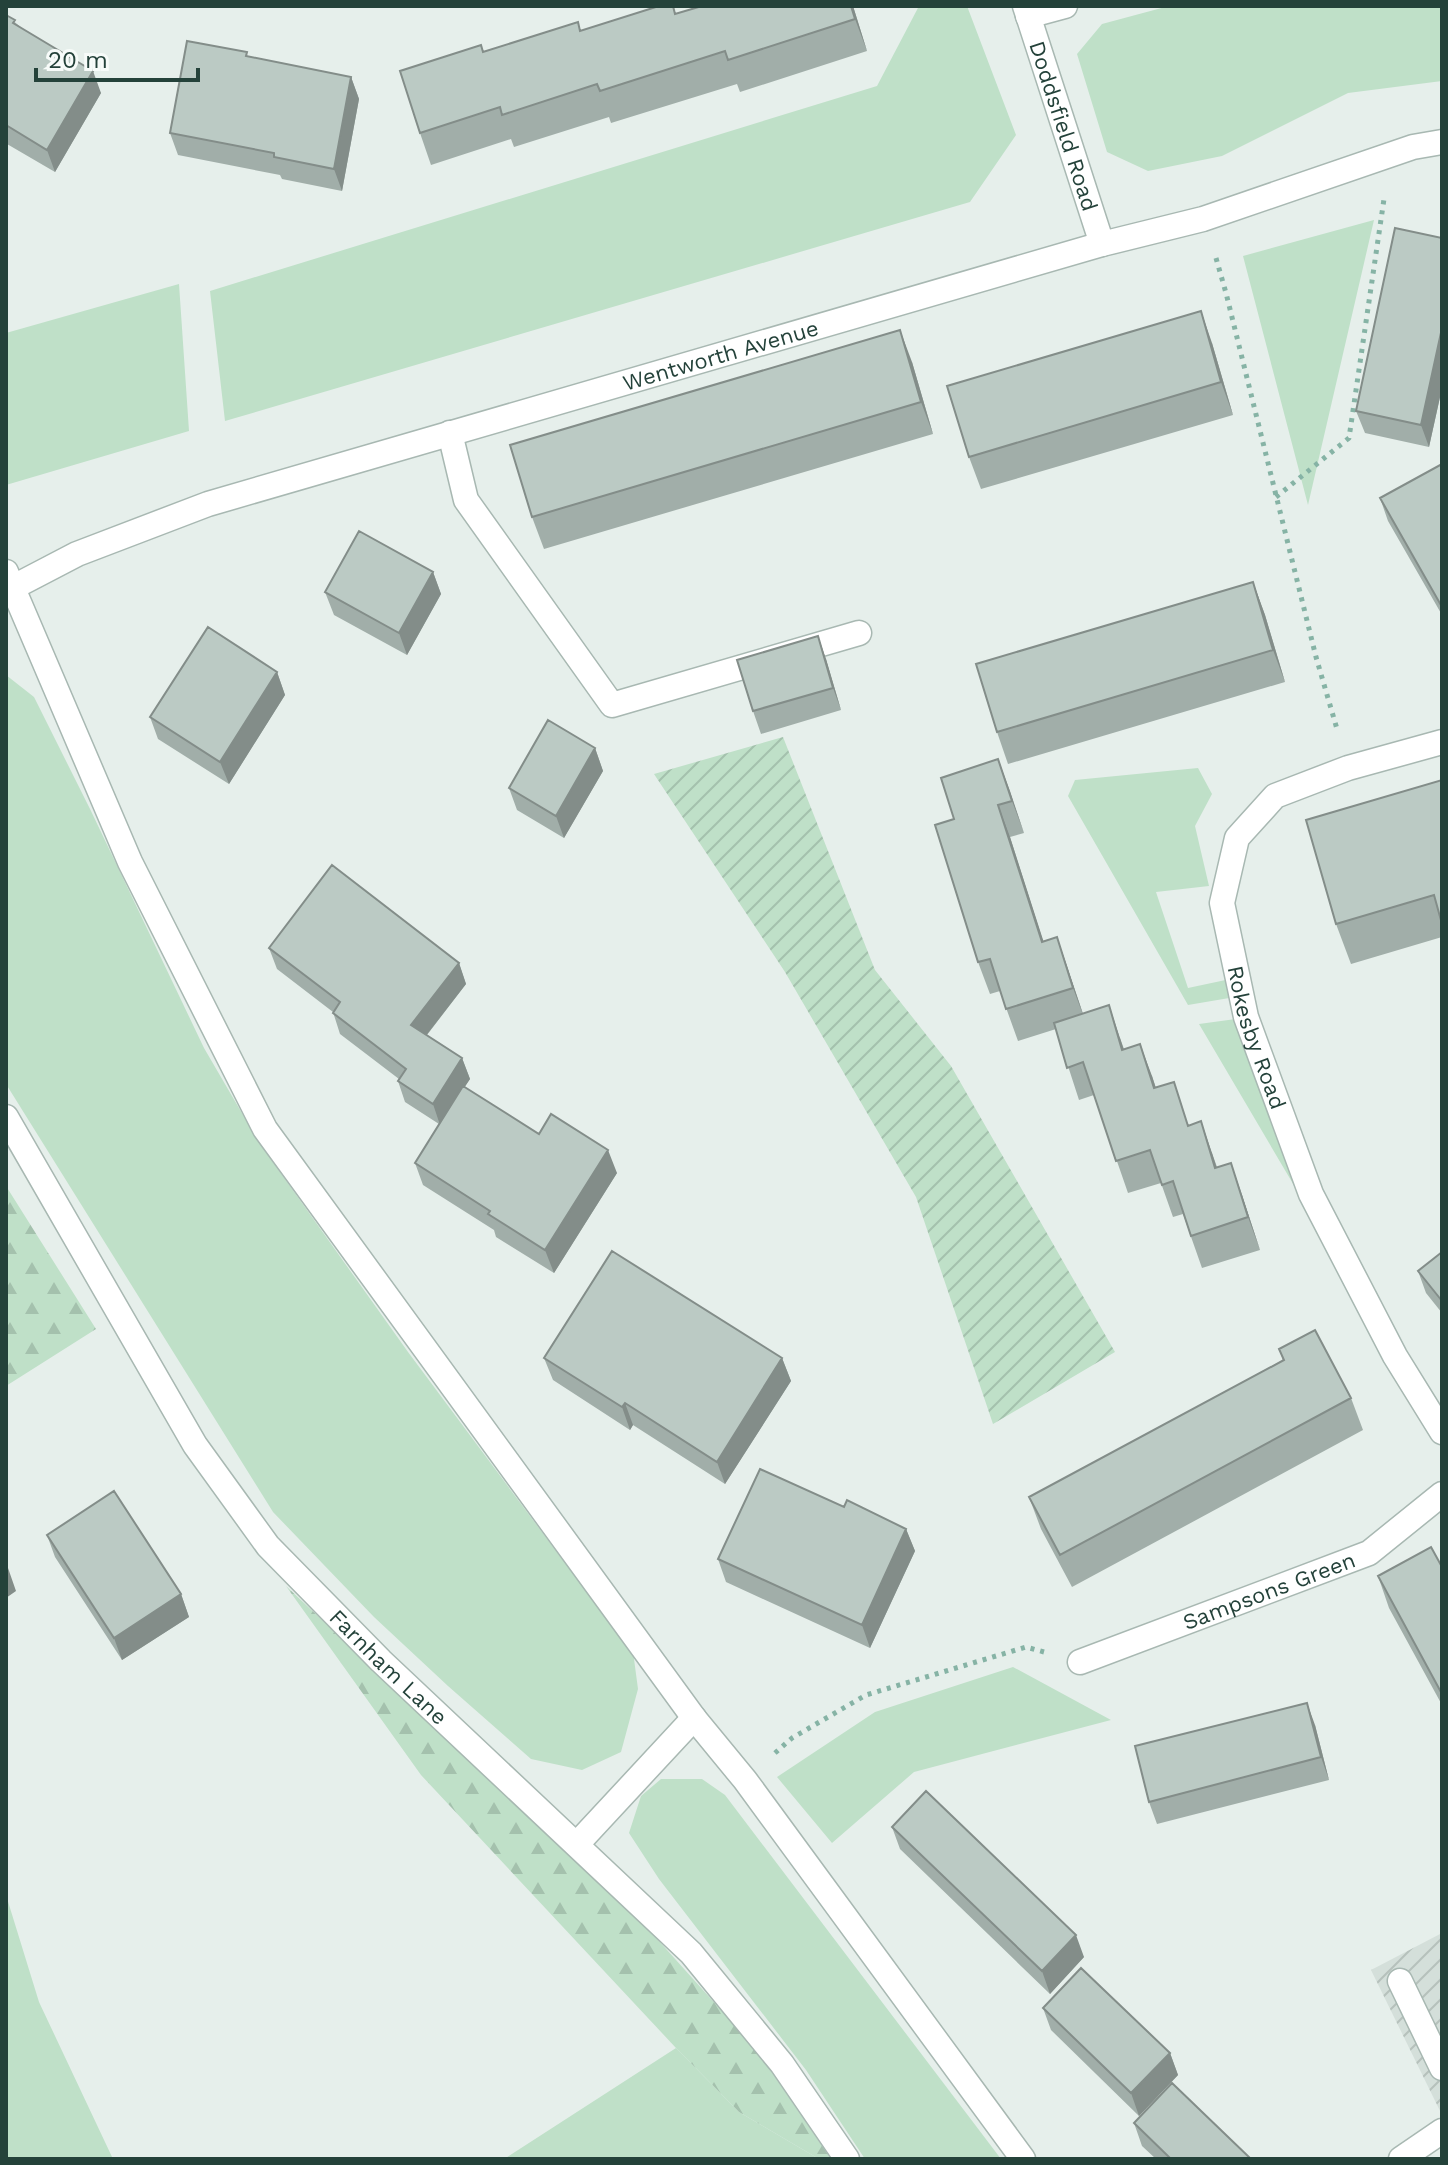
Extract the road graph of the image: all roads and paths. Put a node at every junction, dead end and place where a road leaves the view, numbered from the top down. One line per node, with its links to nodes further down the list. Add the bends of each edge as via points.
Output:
1 (1065, 6): 2 (street)
2 (1027, 11): 6 (street, Doddsfield Road)
3 (1442, 142): 4 (street, Wentworth Avenue)
4 (1391, 155): 5 (street, Wentworth Avenue); 8 (path, via 1349,438)
5 (1203, 219): 6 (street, Wentworth Avenue); 8 (path)
6 (1102, 244): 7 (street, Wentworth Avenue)
7 (450, 433): 9 (street, Wentworth Avenue, via 208,504); 10 (street, via 466,500 612,705)
8 (1276, 497): 12 (path)
9 (8, 584): 17 (street, via 130,862 265,1129)
10 (859, 633)
11 (1442, 742): 12 (street, Rokesby Road)
12 (1348, 768): 14 (street, Rokesby Road, via 1275,796 1237,838 1222,903 1246,1017 1311,1194 1395,1356)
13 (6, 1117): 19 (street, Farnham Lane, via 195,1445 268,1546 381,1661)
14 (1442, 1432)
15 (1442, 1494): 16 (street, Sampsons Green, via 1369,1553)
16 (1080, 1662): 18 (path, via 1026,1647 866,1695 792,1738)
17 (694, 1718): 18 (street); 19 (street)
18 (745, 1780): 24 (street)
19 (577, 1844): 23 (street, Farnham Lane, via 691,1953 782,2064)
20 (1400, 1981): 21 (street)
21 (1442, 2068)
22 (1442, 2131): 25 (street)
23 (847, 2159)
24 (1023, 2159)
25 (1401, 2159)

